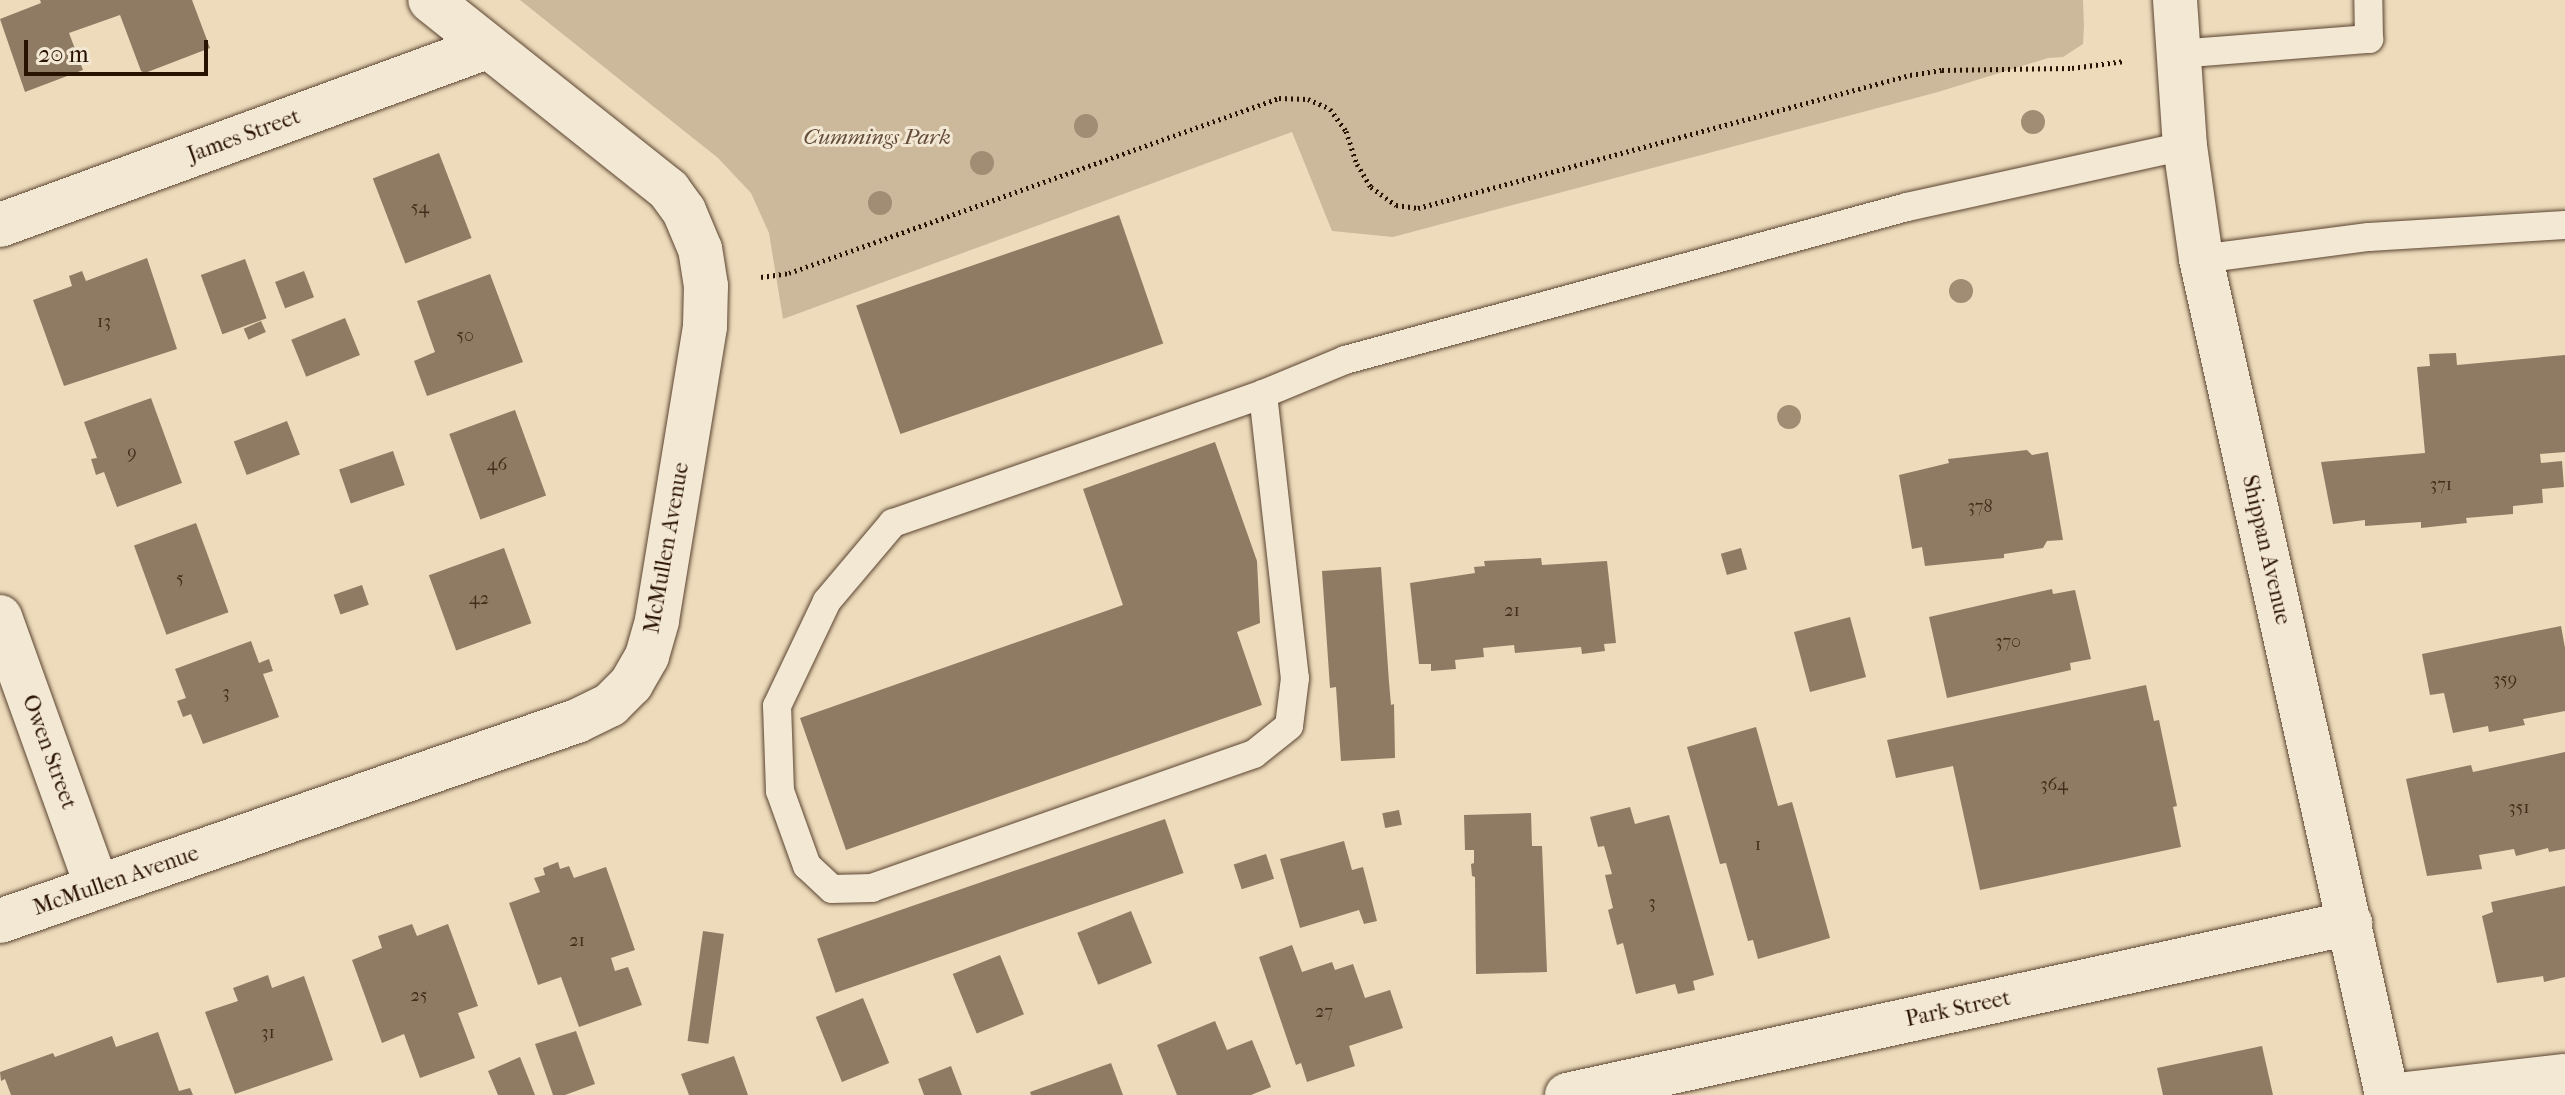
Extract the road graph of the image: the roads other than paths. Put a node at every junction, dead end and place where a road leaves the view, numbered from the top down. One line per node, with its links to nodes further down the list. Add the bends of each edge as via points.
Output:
1 (430, 0): 4 (street, McMullen Avenue)
2 (2175, 0): 5 (street, Shippan Avenue)
3 (2368, 0): 5 (lane, via 2369,39)
4 (487, 47): 7 (street, James Street); 12 (street, McMullen Avenue, via 669,190 700,249 705,326 647,656 631,684 610,705 577,721)
5 (2177, 54): 6 (street, Shippan Avenue)
6 (2185, 146): 9 (street, Shippan Avenue); 10 (lane, via 1891,211 1345,360)
7 (0, 225)
8 (2565, 225): 9 (lane, via 2369,237)
9 (2201, 259): 14 (street, Shippan Avenue)
10 (1263, 394): 10 (lane, via 893,523 827,601 777,706 780,791 807,866 832,889 872,888 1240,759 1289,726 1295,678)
11 (0, 617): 12 (street, Owen Street)
12 (97, 887): 13 (street, McMullen Avenue)
13 (0, 921)
14 (2350, 923): 16 (street, Park Street); 17 (street, Shippan Avenue)
15 (2565, 1076): 18 (street)
16 (1567, 1095)
17 (2387, 1095)
18 (2397, 1095)

